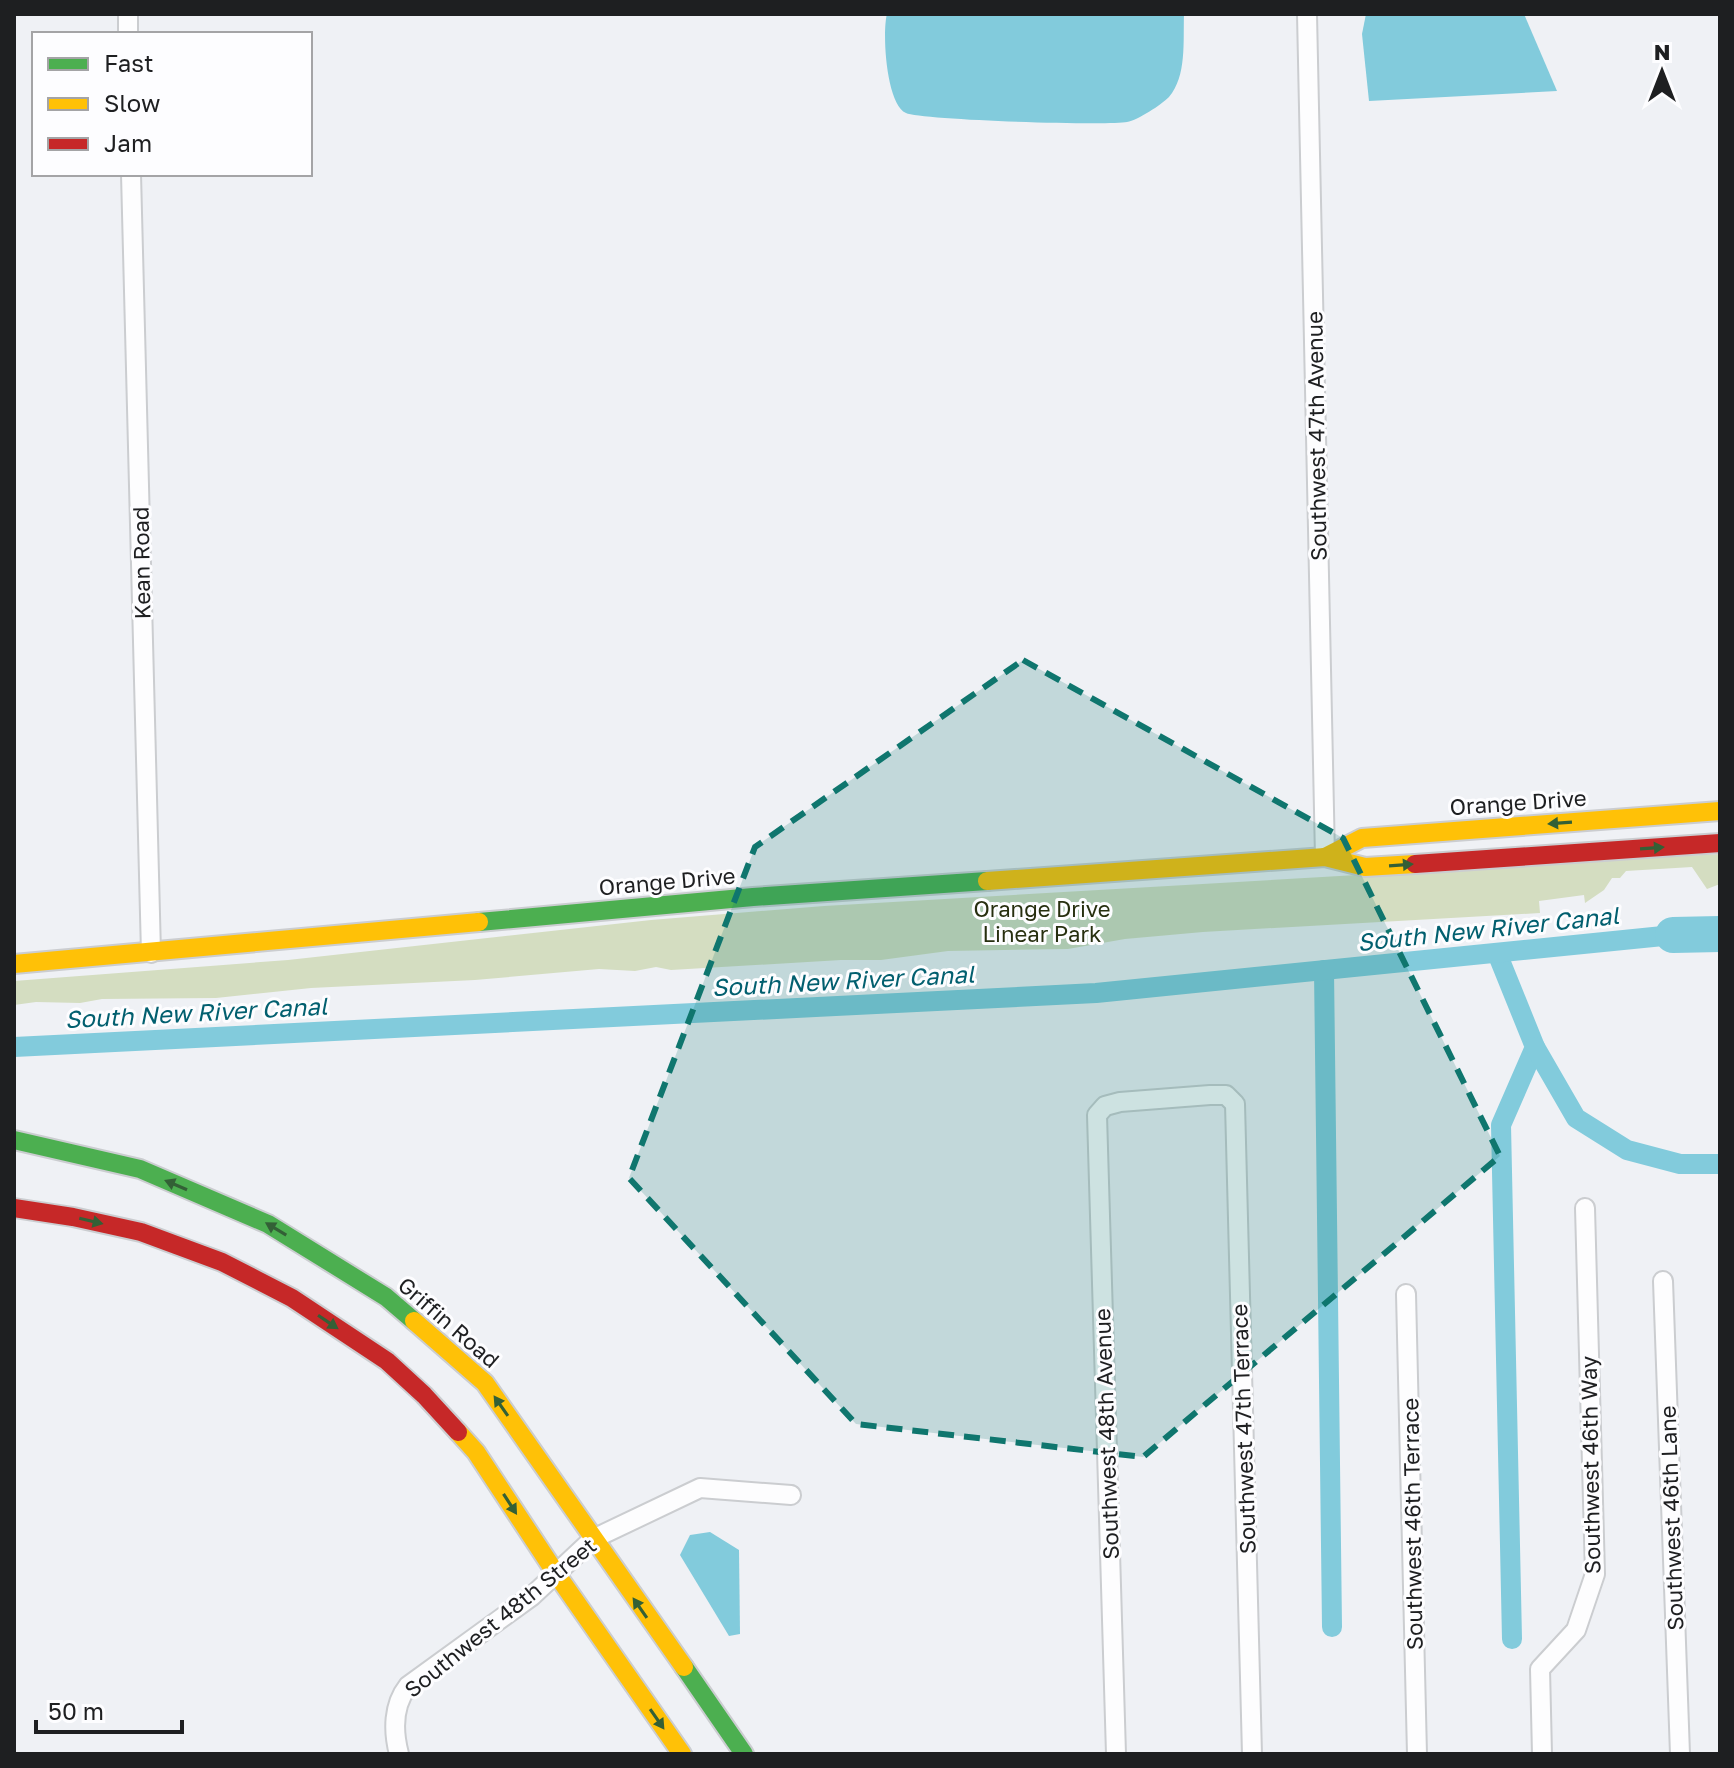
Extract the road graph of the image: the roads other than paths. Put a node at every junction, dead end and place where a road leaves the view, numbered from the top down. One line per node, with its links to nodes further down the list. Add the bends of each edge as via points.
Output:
1 (1307, 14): 7 (street, Southwest 47th Avenue)
2 (131, 176): 8 (street, Kean Road)
3 (1720, 811): 4 (street, Orange Drive)
4 (1627, 818): 6 (street, via 1606,841); 7 (street, Orange Drive, one-way to 7, via 1362,838)
5 (1720, 843): 6 (street, Orange Drive, one-way to 5)
6 (1584, 853): 7 (street, Orange Drive, one-way to 6, via 1365,867)
7 (1325, 857): 8 (street, Orange Drive, via 753,897)
8 (151, 953): 9 (street, Orange Drive)
9 (14, 964)
10 (1097, 1115): 22 (street, Southwest 48th Avenue); 23 (street, Southwest 47th Terrace, via 1120,1102 1195,1096 1226,1095 1235,1104)
11 (14, 1140): 17 (street, Griffin Road, one-way to 11, via 485,1383 386,1297 268,1224 140,1169)
12 (14, 1208): 18 (street, one-way to 18, via 141,1232 222,1262 292,1298 387,1361 476,1452)
13 (1585, 1208): 25 (street, Southwest 46th Way, via 1595,1574 1576,1630 1540,1669)
14 (1663, 1281): 26 (street, Southwest 46th Lane)
15 (1406, 1294): 24 (street, Southwest 46th Terrace)
16 (791, 1495): 17 (street, Southwest 48th Street, via 700,1488)
17 (593, 1539): 18 (street, Southwest 48th Street); 21 (street, Griffin Road, one-way to 17)
18 (555, 1572): 19 (street, Southwest 48th Street, via 532,1596 408,1686 399,1697 396,1716); 20 (street, one-way to 20)
19 (399, 1754)
20 (682, 1754)
21 (744, 1754)
22 (1116, 1754)
23 (1252, 1754)
24 (1417, 1754)
25 (1542, 1754)
26 (1680, 1754)

